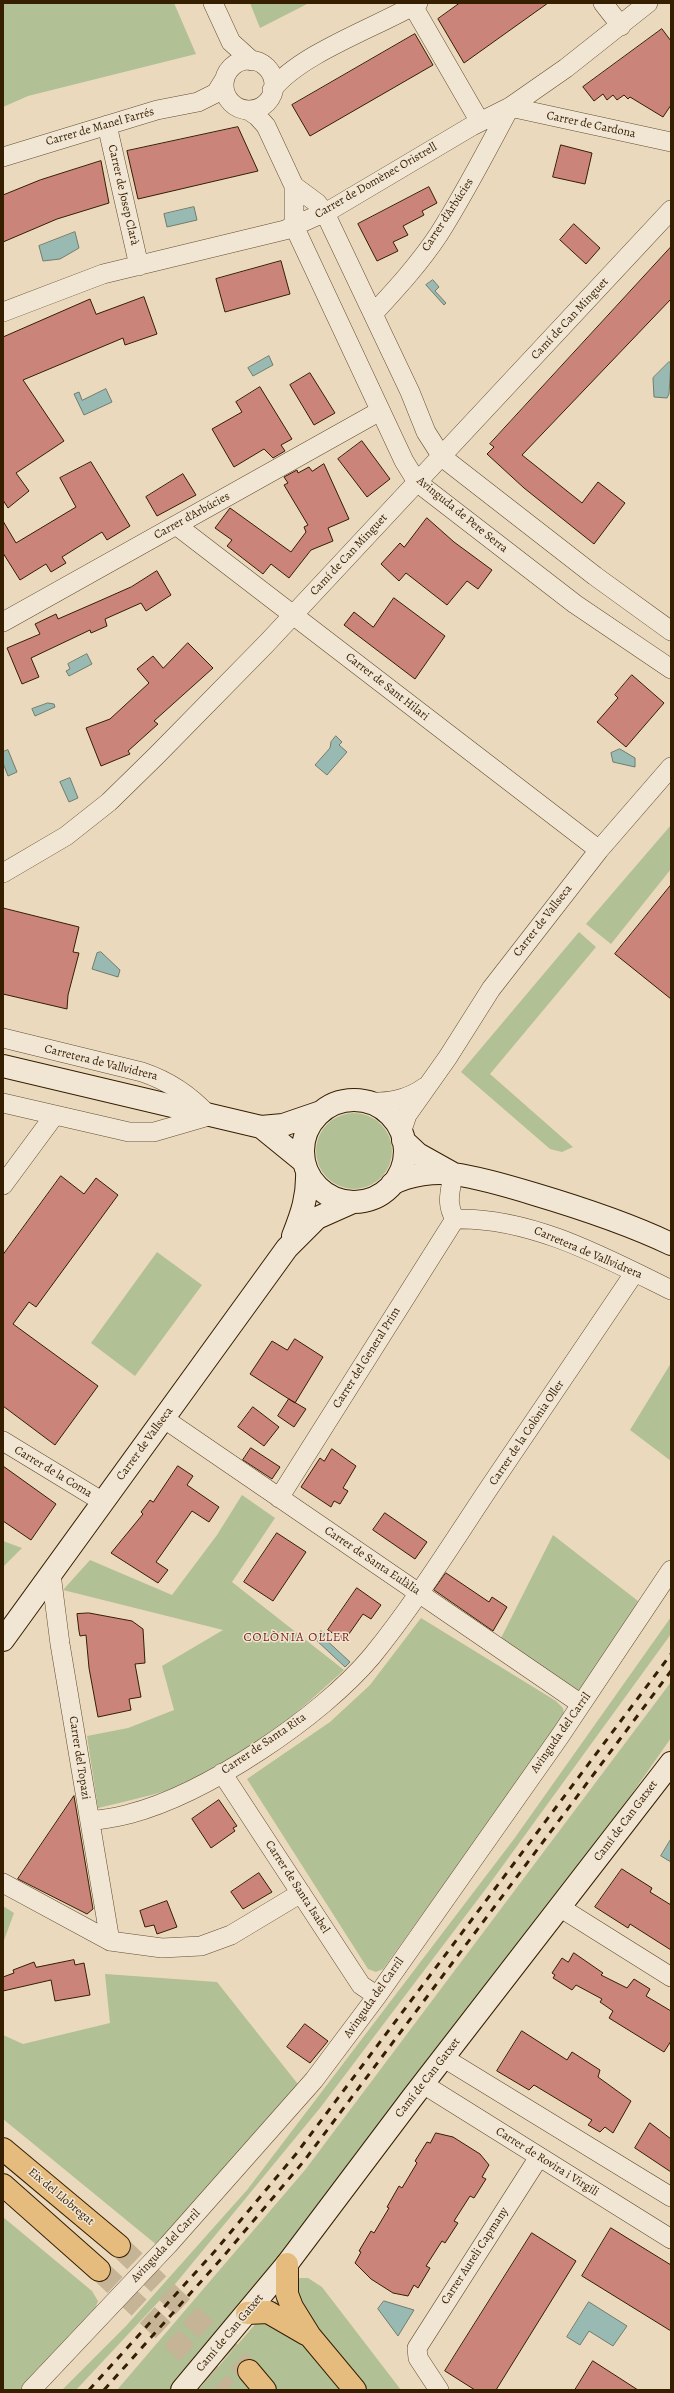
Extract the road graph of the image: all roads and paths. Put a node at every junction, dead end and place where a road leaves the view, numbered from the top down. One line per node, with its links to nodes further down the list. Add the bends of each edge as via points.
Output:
1 (213, 3): 6 (street)
2 (603, 3): 5 (street)
3 (648, 3): 5 (street, Carrer de Domènec Oristrell)
4 (416, 5): 7 (street); 14 (street)
5 (621, 26): 12 (street, Carrer de Domènec Oristrell)
6 (231, 42): 8 (street); 9 (street, via 231,57)
7 (309, 59): 8 (street, via 288,64); 10 (street, via 280,80)
8 (256, 62): 9 (street, via 236,64); 10 (street, via 271,74)
9 (225, 77): 11 (street, Carrer de Manel Farrés, via 221,89); 13 (street, via 224,91 228,100)
10 (271, 94): 13 (street, via 261,107); 16 (street, Avinguda de Pere Serra, via 266,108)
11 (198, 102): 13 (street, Carrer de Manel Farrés); 15 (street, Carrer de Manel Farrés)
12 (510, 107): 14 (street, Carrer de Domènec Oristrell); 17 (street, Carrer de Cardona); 25 (street, Carrer d'Arbúcies, via 473,178 438,235 400,285)
13 (244, 110): 16 (street, Avinguda de Pere Serra, via 257,116)
14 (480, 122): 21 (street, Carrer de Domènec Oristrell)
15 (106, 125): 18 (street, Carrer de Manel Farrés); 23 (street, Carrer de Josep Clarà)
16 (266, 126): 19 (street, Avinguda de Pere Serra)
17 (671, 142)
18 (3, 157)
19 (294, 186): 21 (street, Avinguda de Pere Serra); 22 (street, Avinguda de Pere Serra)
20 (671, 210): 27 (street, Camí de Can Minguet)
21 (325, 212): 22 (street, Carrer de Domènec Oristrell); 25 (street, Avinguda de Pere Serra)
22 (294, 226): 23 (street, Carrer de Domènec Oristrell); 26 (street, Avinguda de Pere Serra)
23 (139, 266): 24 (street, Carrer de Domènec Oristrell, via 103,274)
24 (4, 309)
25 (373, 314): 27 (street, Avinguda de Pere Serra, via 426,432)
26 (380, 411): 28 (street, Avinguda de Pere Serra); 29 (street, Carrer d'Arbúcies)
27 (442, 457): 28 (street, Camí de Can Minguet); 32 (street, Avinguda de Pere Serra, via 595,576)
28 (417, 482): 30 (street, Camí de Can Minguet); 33 (street, Avinguda de Pere Serra, via 574,604)
29 (176, 525): 30 (street, Carrer de Sant Hilari); 31 (street, Carrer d'Arbúcies)
30 (293, 615): 35 (street, Carrer de Sant Hilari); 36 (street, Camí de Can Minguet, via 109,802 66,836)
31 (3, 622)
32 (671, 631)
33 (671, 669)
34 (671, 767): 35 (street, Carrer de Vallseca)
35 (598, 850): 39 (street, Carrer de Vallseca, via 491,989)
36 (3, 873)
37 (3, 1038): 44 (street, Carretera de Vallvidrera, via 165,1079 194,1099)
38 (3, 1066): 44 (street)
39 (428, 1085): 40 (street, Carrer de Vallseca, via 415,1094 398,1100); 46 (street, Carrer de Vallseca, via 407,1115)
40 (366, 1102): 42 (street, via 340,1102); 46 (street, via 388,1113)
41 (3, 1103): 43 (street)
42 (321, 1112): 45 (street, via 283,1125); 47 (street, via 304,1138)
43 (54, 1116): 44 (street, via 129,1132 154,1132); 50 (street)
44 (209, 1116): 45 (street)
45 (261, 1128): 47 (street)
46 (402, 1136): 48 (street, via 418,1154); 49 (street, via 403,1165)
47 (305, 1167): 51 (street, via 318,1188 335,1199); 54 (street, via 308,1192 304,1209)
48 (453, 1173): 49 (street, via 410,1177); 52 (street, via 448,1196 449,1209); 53 (street, via 570,1205)
49 (392, 1184): 51 (street, via 382,1194 363,1202)
50 (3, 1185)
51 (353, 1202): 54 (street, via 318,1218)
52 (455, 1219): 55 (street, Carretera de Vallvidrera, via 472,1218 528,1228); 59 (street, Carrer del General Prim)
53 (671, 1244)
54 (287, 1248): 57 (street, Carrer de Vallseca)
55 (635, 1272): 56 (street, Carretera de Vallvidrera); 63 (street, Carrer de la Colònia Oller)
56 (671, 1290)
57 (163, 1418): 59 (street, Carrer de Santa Eulàlia); 60 (street, Carrer de Vallseca)
58 (3, 1441): 60 (street, Carrer de la Coma)
59 (279, 1498): 63 (street, Carrer de Santa Eulàlia)
60 (103, 1502): 62 (street, Carrer de Vallseca)
61 (671, 1570): 65 (street, Avinguda del Carril)
62 (51, 1574): 64 (street, Carrer de Vallseca); 68 (street, Carrer del Topazi, via 60,1644)
63 (419, 1593): 65 (street, Carrer de Santa Eulàlia); 67 (street, Carrer de Santa Rita, via 371,1657 336,1691 294,1726)
64 (3, 1640)
65 (581, 1704): 74 (street, Avinguda del Carril)
66 (671, 1763): 71 (street, Camí de Can Gatxet)
67 (222, 1773): 68 (street, Carrer de Santa Rita, via 189,1791 130,1814); 70 (street, Carrer de Santa Isabel)
68 (90, 1821): 72 (street, Carrer del Topazi)
69 (3, 1883): 72 (street)
70 (301, 1894): 72 (street, via 231,1936 201,1946 162,1948); 74 (street, Carrer de Santa Isabel, via 362,1985)
71 (560, 1908): 73 (street); 75 (street, Camí de Can Gatxet)
72 (110, 1941)
73 (671, 1977)
74 (377, 1996): 88 (street, Avinguda del Carril, via 314,2080 219,2189)
75 (444, 2058): 76 (street, Camí de Can Gatxet); 80 (street)
76 (423, 2084): 78 (street, Carrer de Rovira i Virgili); 83 (street, Camí de Can Gatxet)
77 (3, 2149): 82 (highway, Eix del Llobregat)
78 (539, 2156): 81 (street, Carrer de Rovira i Virgili); 92 (street, Carrer Aureli Capmany, via 417,2348 418,2358)
79 (3, 2185): 84 (highway)
80 (671, 2198)
81 (671, 2239)
82 (119, 2246)
83 (287, 2264): 85 (street, Camí de Can Gatxet); 86 (highway, via 287,2294)
84 (99, 2270)
85 (247, 2313): 86 (highway, via 268,2312); 89 (street, Camí de Can Gatxet)
86 (310, 2336): 91 (highway)
87 (249, 2371): 90 (highway)
88 (31, 2390)
89 (182, 2390)
90 (265, 2390)
91 (355, 2390)
92 (439, 2390)

